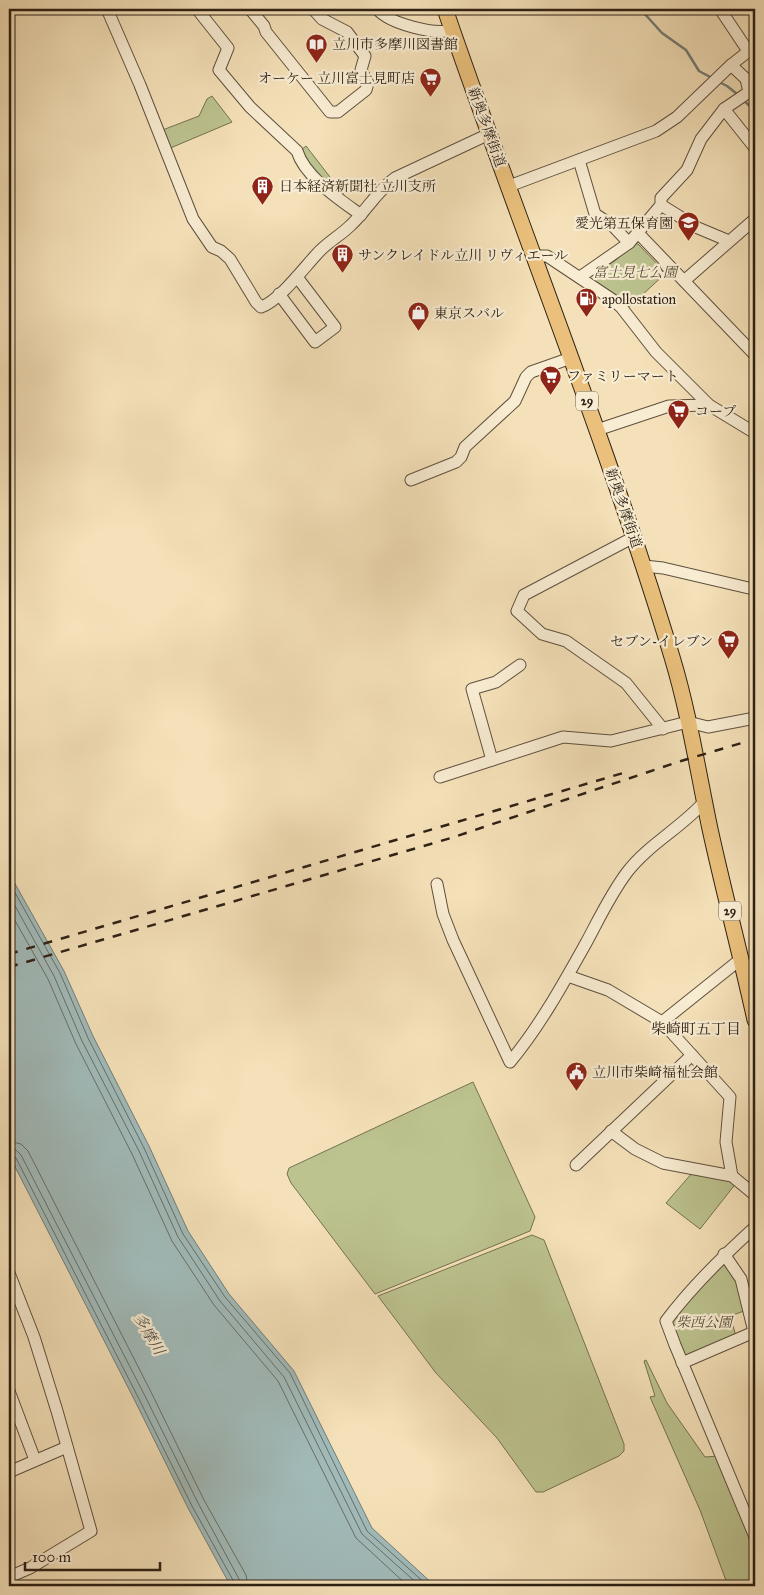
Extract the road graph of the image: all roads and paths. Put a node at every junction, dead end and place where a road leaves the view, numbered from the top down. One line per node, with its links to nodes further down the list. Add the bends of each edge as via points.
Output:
1 (106, 9): 27 (street, via 200,232 212,247 230,259 261,307)
2 (196, 9): 18 (street, via 228,48 219,70 250,106 297,151 299,160 325,188)
3 (250, 9): 4 (street, via 330,112 338,112 366,90 368,83 361,70 365,56 347,32 322,19)
4 (313, 9)
5 (377, 9): 8 (street, via 404,24 443,32)
6 (445, 9): 8 (main road, 新奥多摩街道 / 29)
7 (720, 9): 9 (street)
8 (452, 30): 13 (main road, 新奥多摩街道 / 29)
9 (752, 49): 10 (street)
10 (731, 65): 11 (street, via 746,79); 15 (street, via 677,117 656,131)
11 (747, 96): 12 (street)
12 (724, 109): 14 (street); 17 (street, via 701,139 687,170 661,198)
13 (489, 134): 16 (main road, 新奥多摩街道 / 29); 18 (street, via 395,178 384,186)
14 (755, 148)
15 (579, 160): 16 (street); 22 (street, via 595,214 613,226)
16 (509, 186): 23 (main road, 新奥多摩街道 / 29)
17 (662, 205): 20 (street); 21 (street, via 698,228)
18 (361, 215): 24 (street, via 323,248)
19 (755, 219): 21 (street)
20 (638, 233): 22 (street); 26 (street)
21 (728, 241): 26 (street)
22 (628, 243): 25 (street)
23 (534, 256): 25 (street, via 547,256); 29 (main road, 新奥多摩街道 / 29)
24 (297, 277): 27 (street); 27 (street, via 335,328 315,342)
25 (580, 277): 30 (street, via 620,308 656,352)
26 (684, 281): 28 (street)
27 (279, 294)
28 (755, 355)
29 (572, 358): 31 (main road, 新奥多摩街道 / 29); 33 (street, via 531,372 515,401 465,448 456,462)
30 (709, 405): 31 (street, via 669,406); 32 (street)
31 (597, 430): 34 (main road, 新奥多摩街道 / 29)
32 (755, 433)
33 (411, 480)
34 (634, 537): 35 (main road, 新奥多摩街道 / 29); 40 (street, via 524,595 517,610 542,634 566,641 626,682)
35 (644, 566): 36 (street); 39 (main road, 新奥多摩街道 / 29, via 673,659)
36 (753, 589)
37 (520, 665): 41 (street, via 496,682 472,688)
38 (755, 718): 39 (street, via 708,727)
39 (688, 722): 40 (street); 43 (main road, 新奥多摩街道 / 29)
40 (663, 729): 41 (street, via 611,741 563,738)
41 (492, 760): 42 (street)
42 (440, 777)
43 (704, 802): 45 (main road, 新奥多摩街道 / 29); 46 (street, via 629,869 613,892)
44 (437, 884): 46 (street, via 443,914 510,1062 528,1040)
45 (742, 958): 47 (main road, 新奥多摩街道 / 29); 49 (street)
46 (568, 976): 49 (street, via 608,990)
47 (751, 980): 48 (main road, 新奥多摩街道 / 29)
48 (755, 1020)
49 (662, 1022): 50 (street)
50 (692, 1055): 51 (street); 53 (street, via 730,1097 726,1142)
51 (611, 1131): 52 (street); 53 (street, via 635,1149 663,1163)
52 (576, 1165)
53 (732, 1176): 54 (street)
54 (755, 1195)
55 (755, 1227): 56 (street)
56 (724, 1254): 59 (street, via 741,1279); 60 (street, via 666,1321)
57 (9, 1273): 58 (street)
58 (13, 1298): 62 (street, via 34,1337)
59 (755, 1334): 60 (street)
60 (682, 1363): 65 (street)
61 (9, 1391): 63 (street)
62 (67, 1447): 63 (street); 66 (street, via 91,1531)
63 (35, 1460): 64 (street)
64 (9, 1472)
65 (755, 1537)
66 (9, 1577)

